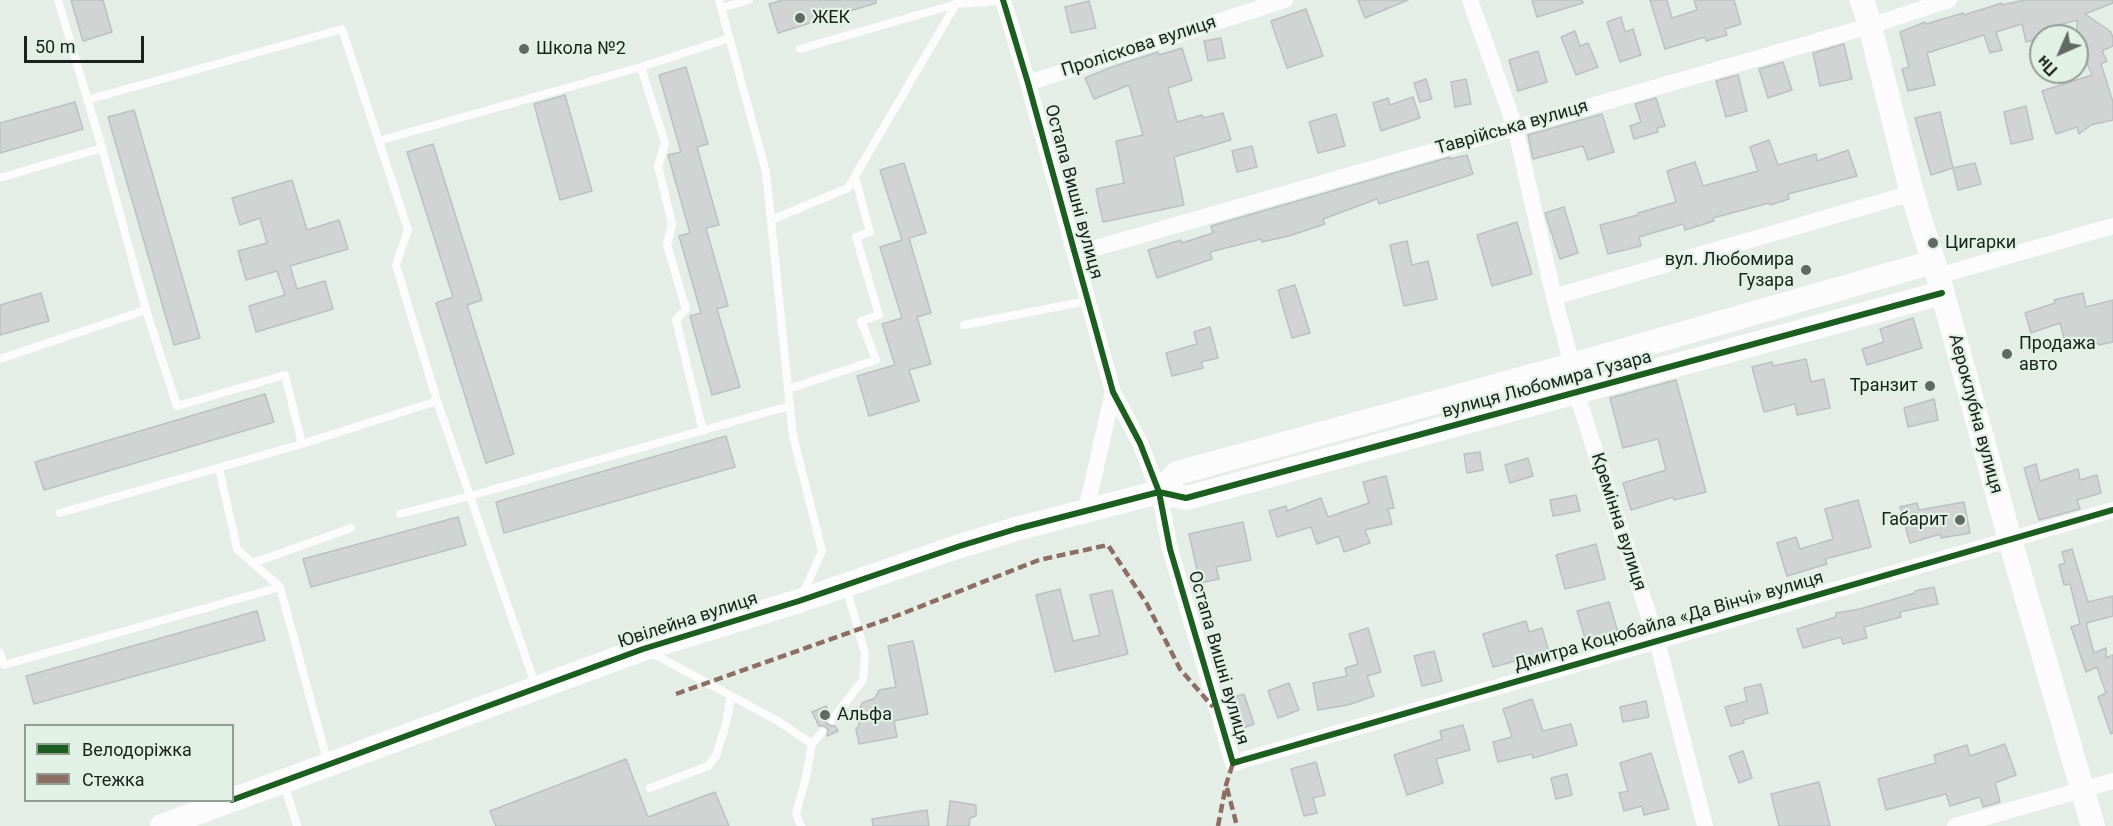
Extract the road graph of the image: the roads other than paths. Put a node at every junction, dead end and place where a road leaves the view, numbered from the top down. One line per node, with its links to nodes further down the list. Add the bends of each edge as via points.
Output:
1 (58, 0): 15 (lane)
2 (749, 0): 8 (lane)
3 (1285, 0): 14 (street, Проліскова вулиця)
4 (1470, 0): 16 (street)
5 (1862, 0): 10 (street, Аероклубна вулиця)
6 (1949, 0): 10 (street, Таврійська вулиця)
7 (1003, 1): 9 (lane); 14 (street, Остапа Вишні вулиця)
8 (721, 4): 11 (lane)
9 (956, 4): 12 (lane); 19 (lane)
10 (1870, 26): 16 (street, Таврійська вулиця); 21 (street, Аероклубна вулиця)
11 (730, 38): 13 (lane); 22 (lane, via 766,172)
12 (801, 49)
13 (641, 67): 17 (lane); 37 (lane, via 665,143 658,166 672,224 667,245 686,309 676,320)
14 (1028, 83): 24 (street, Остапа Вишні вулиця)
15 (87, 100): 17 (lane, via 342,29); 18 (lane)
16 (1515, 127): 24 (street, Таврійська вулиця); 26 (street)
17 (378, 141): 35 (lane, via 408,230 396,265)
18 (102, 148): 20 (lane); 28 (lane)
19 (855, 177): 22 (lane, via 849,188); 32 (lane, via 870,232 855,237 879,315 861,321 876,360)
20 (0, 178)
21 (1912, 193): 25 (street, Аероклубна вулиця); 26 (street)
22 (771, 220): 32 (lane)
23 (2113, 226): 25 (street, вулиця Любомира Гузара)
24 (1075, 254): 27 (street, Остапа Вишні вулиця)
25 (1938, 277): 31 (street, вулиця Любомира Гузара); 34 (street, вулиця Любомира Гузара); 47 (street, Аероклубна вулиця)
26 (1554, 297): 31 (street)
27 (1087, 301): 29 (lane); 33 (street, Остапа Вишні вулиця)
28 (146, 310): 30 (lane); 38 (lane, via 177,406 285,375)
29 (964, 325)
30 (0, 359)
31 (1572, 365): 40 (street, вулиця Любомира Гузара, via 1177,473)
32 (788, 389): 36 (lane)
33 (1113, 392): 40 (street, Остапа Вишні вулиця, via 1140,443); 43 (street)
34 (1576, 392): 40 (street, вулиця Любомира Гузара, via 1186,498); 52 (street, Кремінна вулиця)
35 (437, 401): 38 (lane); 41 (lane)
36 (789, 406): 37 (lane); 51 (lane, via 792,436 822,551)
37 (703, 431): 41 (lane)
38 (302, 444): 39 (lane)
39 (219, 468): 44 (lane); 48 (lane, via 237,549)
40 (1159, 492): 43 (street, Ювілейна вулиця); 60 (street, Остапа Вишні вулиця, via 1170,549)
41 (470, 496): 45 (lane); 55 (lane)
42 (2113, 510): 47 (street, Дмитра Коцюбайла «Да Вінчі» вулиця)
43 (1086, 511): 49 (street, Ювілейна вулиця, via 1016,528)
44 (60, 513)
45 (400, 514)
46 (351, 528): 48 (lane)
47 (2010, 540): 52 (street, Дмитра Коцюбайла «Да Вінчі» вулиця); 65 (street, Аероклубна вулиця)
48 (253, 563): 50 (lane)
49 (845, 585): 51 (street, Ювілейна вулиця); 57 (lane, via 866,653 863,680)
50 (280, 587): 54 (lane, via 4,665); 61 (lane)
51 (799, 601): 53 (street, Ювілейна вулиця)
52 (1657, 641): 60 (street, Дмитра Коцюбайла «Да Вінчі» вулиця); 72 (street, Кремінна вулиця)
53 (644, 649): 55 (street, Ювілейна вулиця); 56 (lane)
54 (0, 653)
55 (537, 689): 61 (street, Ювілейна вулиця)
56 (730, 696): 59 (lane); 64 (lane, via 716,756 708,766)
57 (832, 720)
58 (822, 732): 59 (lane)
59 (812, 744): 71 (lane, via 796,814)
60 (1233, 763)
61 (329, 765): 63 (street, Ювілейна вулиця)
62 (2113, 781): 65 (street)
63 (283, 782): 66 (street, Ювілейна вулиця); 70 (lane)
64 (650, 788)
65 (2082, 789): 73 (street); 74 (street, Аероклубна вулиця)
66 (234, 799)
67 (228, 802): 68 (street, Ювілейна вулиця)
68 (191, 821): 69 (street, Ювілейна вулиця)
69 (162, 826)
70 (297, 826)
71 (801, 826)
72 (1705, 826)
73 (1955, 826)
74 (2093, 826)

